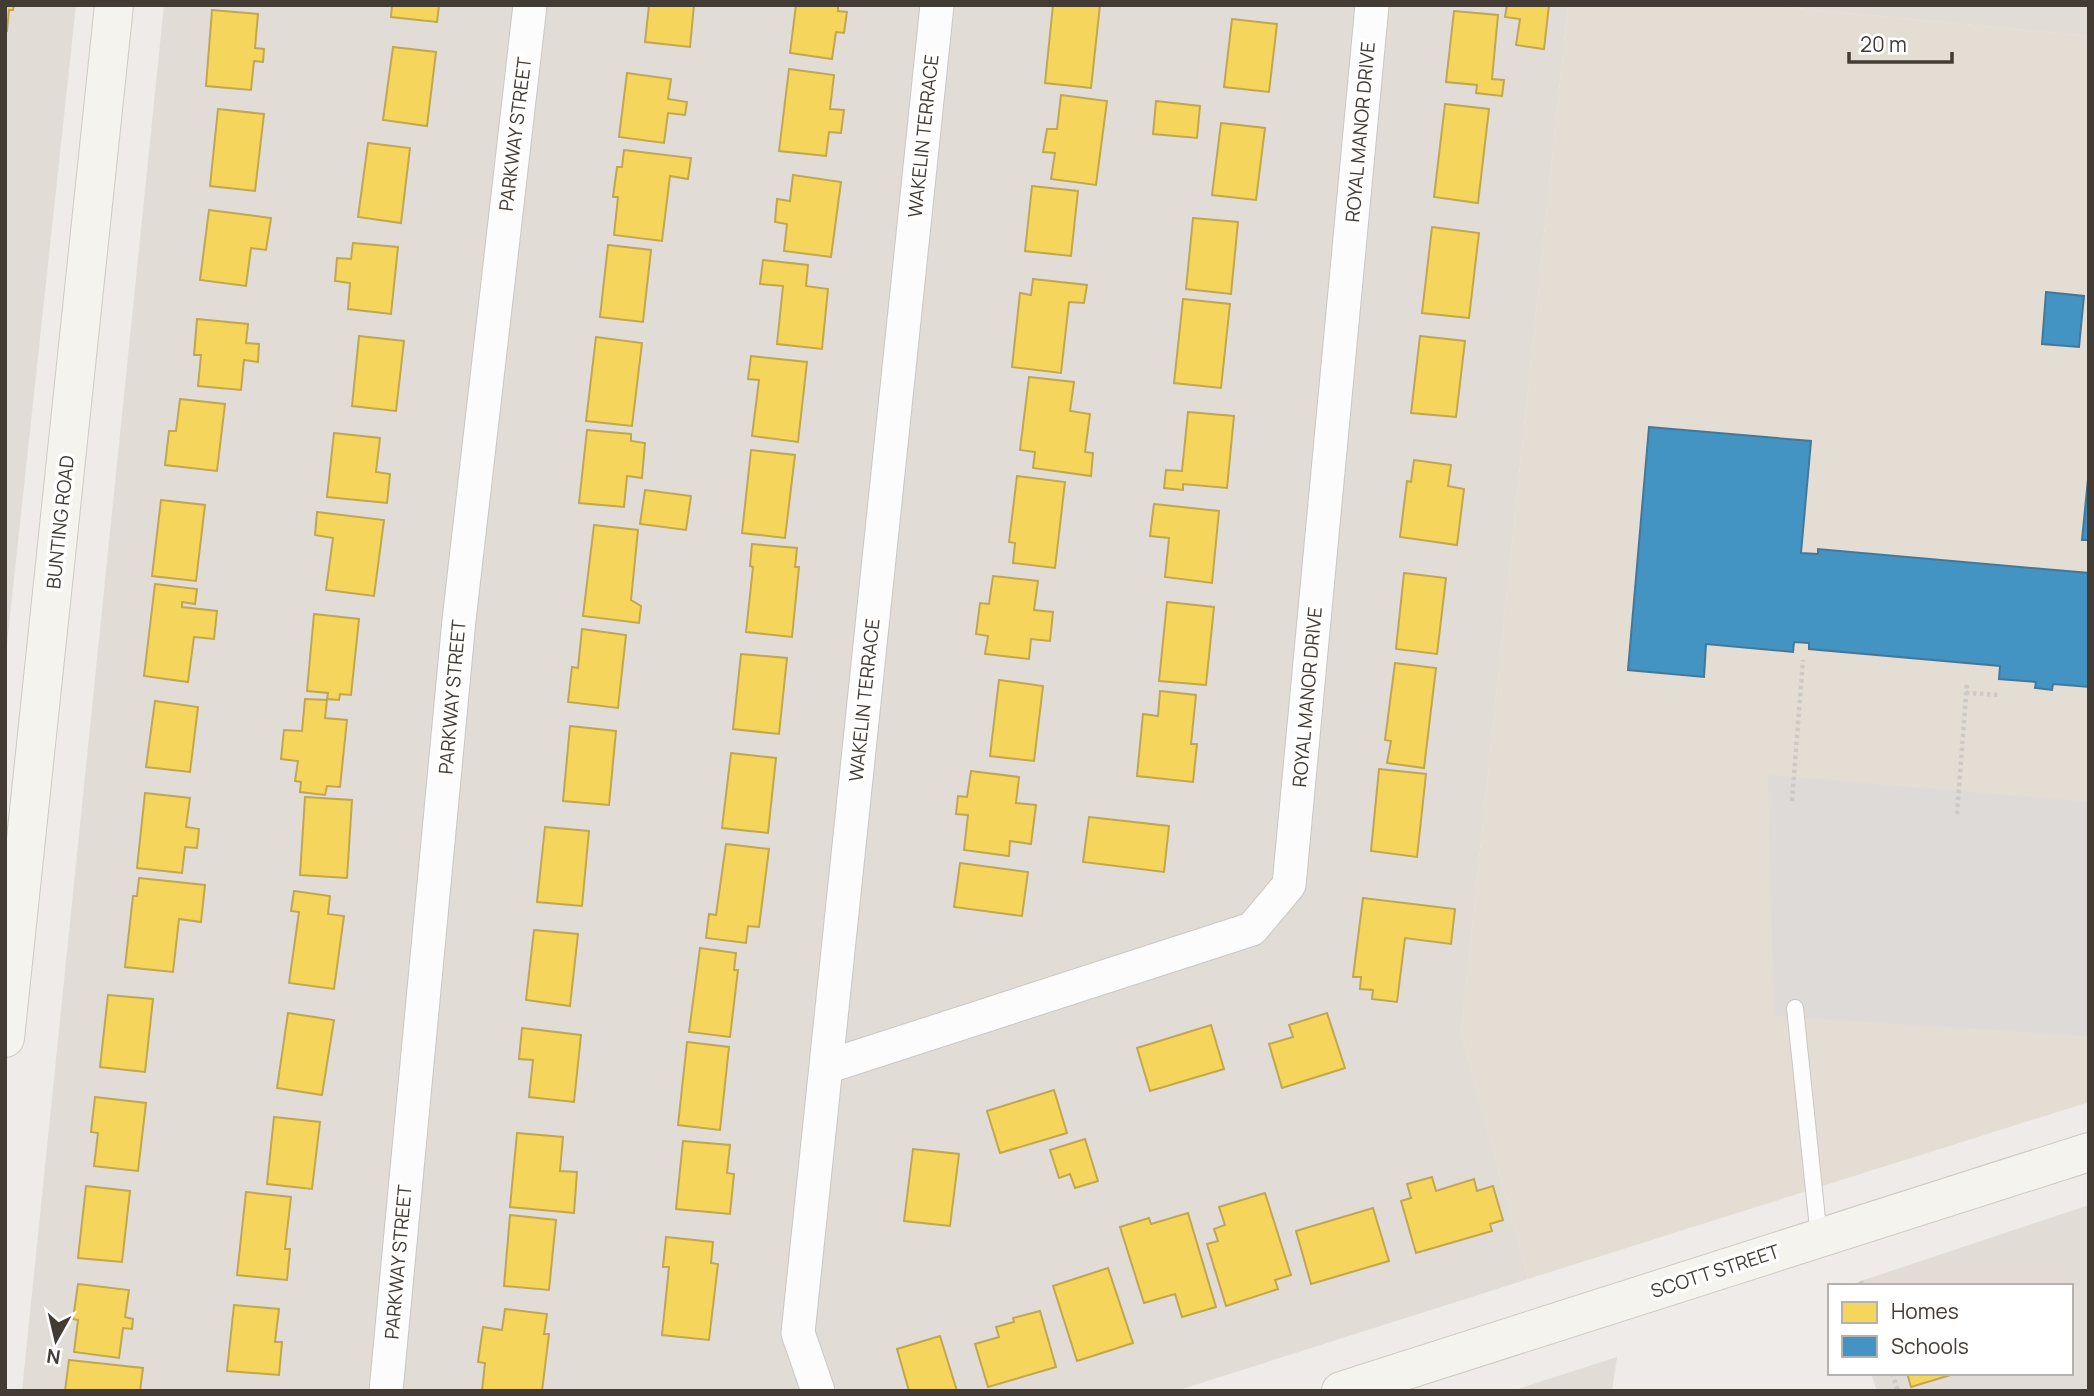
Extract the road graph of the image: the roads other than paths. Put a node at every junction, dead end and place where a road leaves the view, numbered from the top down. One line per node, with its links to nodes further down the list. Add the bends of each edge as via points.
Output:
1 (114, 5): 6 (main road, BUNTING ROAD)
2 (530, 5): 10 (street, PARKWAY STREET, via 459,620)
3 (937, 5): 7 (street, WAKELIN TERRACE)
4 (1372, 5): 7 (street, ROYAL MANOR DRIVE, via 1289,885 1252,929)
5 (1795, 1008): 9 (lane)
6 (5, 1038)
7 (826, 1067): 11 (street, WAKELIN TERRACE, via 798,1332)
8 (2089, 1152): 9 (main road, SCOTT STREET)
9 (1819, 1238): 12 (main road, SCOTT STREET)
10 (386, 1391)
11 (818, 1391)
12 (1341, 1391)

